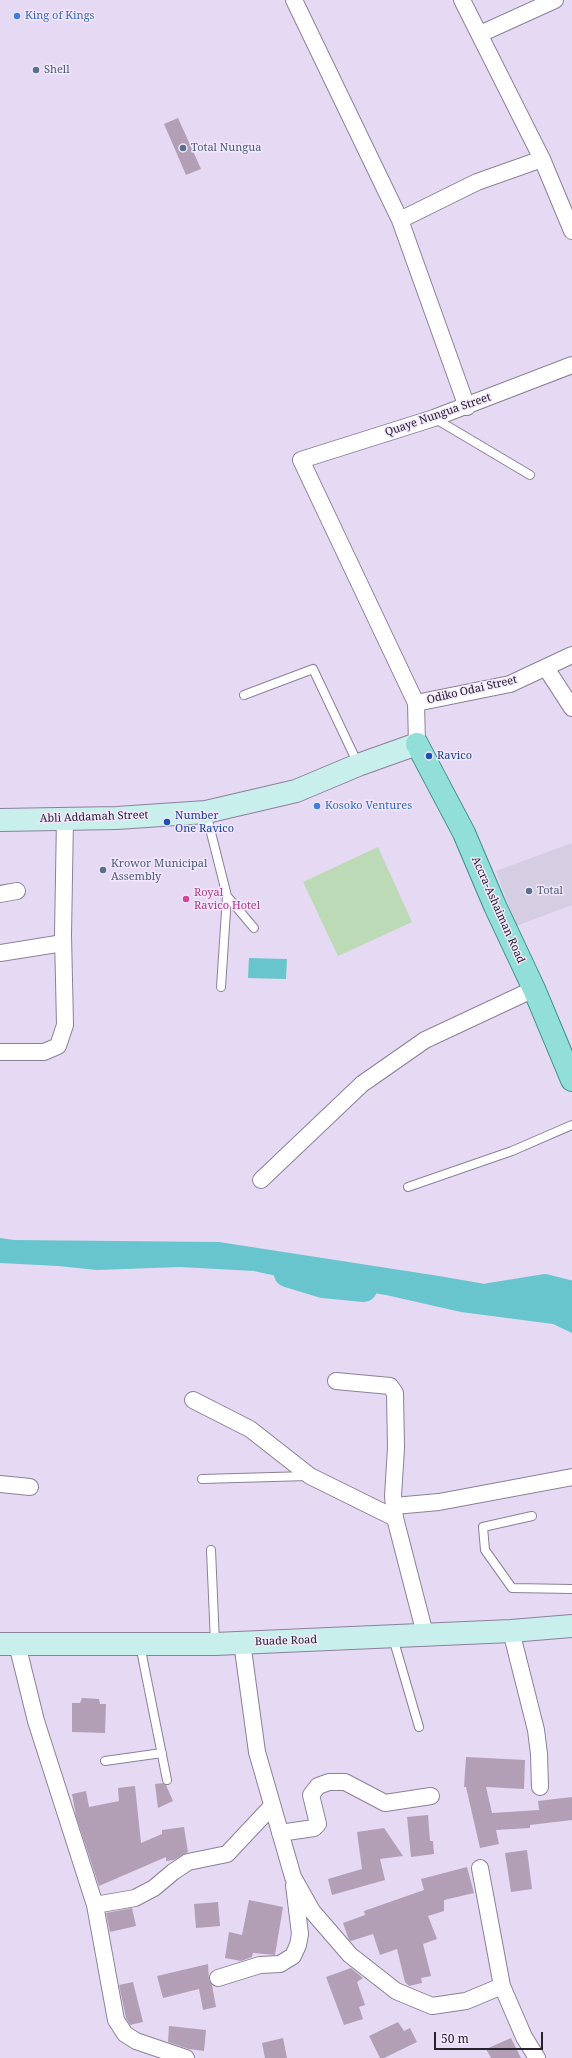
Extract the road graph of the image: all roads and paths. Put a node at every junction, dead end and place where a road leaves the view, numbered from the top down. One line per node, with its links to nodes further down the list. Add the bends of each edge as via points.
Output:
1 (294, 0): 6 (street)
2 (462, 0): 4 (street)
3 (555, 0): 4 (street)
4 (480, 34): 5 (street)
5 (542, 159): 6 (street, via 477,182); 7 (street)
6 (400, 220): 9 (street)
7 (572, 231)
8 (572, 365): 9 (street, Quaye Nungua Street)
9 (467, 407): 10 (street, Quaye Nungua Street)
10 (434, 418): 11 (lane); 15 (street, Quaye Nungua Street, via 301,460)
11 (530, 475)
12 (572, 655): 13 (street, Odiko Odai Street)
13 (546, 668): 15 (street, Odiko Odai Street, via 510,684); 16 (street)
14 (244, 695): 18 (lane, via 313,669)
15 (416, 703): 17 (street)
16 (572, 708)
17 (417, 744): 18 (street, Abli Addamah Street); 29 (main road, Accra-Ashaiman Road, via 464,833)
18 (358, 765): 19 (street, Abli Addamah Street, via 296,791)
19 (206, 812): 21 (street, Abli Addamah Street, via 117,818); 24 (lane)
20 (1, 816): 21 (street, Abli Addamah Street)
21 (65, 818): 26 (street)
22 (17, 891): 23 (street)
23 (0, 894)
24 (227, 896): 25 (lane); 28 (lane)
25 (254, 928)
26 (63, 943): 27 (street); 30 (street, via 65,1025 58,1046 44,1052)
27 (0, 953)
28 (221, 987)
29 (534, 989): 31 (main road, Accra-Ashaiman Road); 33 (street, via 425,1040 362,1084)
30 (0, 1052)
31 (572, 1080)
32 (572, 1125): 34 (lane, via 512,1150)
33 (261, 1180)
34 (408, 1187)
35 (336, 1381): 42 (street, via 390,1386 395,1393)
36 (193, 1400): 37 (street, via 250,1429)
37 (310, 1476): 39 (lane); 42 (street)
38 (572, 1477): 42 (street)
39 (202, 1479)
40 (0, 1484): 41 (street)
41 (30, 1486)
42 (395, 1512): 48 (street)
43 (532, 1516): 45 (lane, via 483,1527 485,1550 512,1588)
44 (211, 1550): 53 (lane)
45 (572, 1589)
46 (572, 1626): 47 (street, Buade Road)
47 (511, 1631): 48 (street, Buade Road); 58 (street, via 536,1730)
48 (425, 1634): 49 (street, Buade Road)
49 (393, 1637): 50 (street, Buade Road); 54 (lane)
50 (242, 1642): 53 (street, Buade Road); 60 (street, via 257,1752)
51 (9, 1644): 52 (street, Buade Road); 64 (street)
52 (140, 1644): 53 (street, Buade Road); 55 (lane)
53 (215, 1644)
54 (419, 1727)
55 (162, 1753): 56 (lane); 57 (lane)
56 (105, 1761)
57 (167, 1780)
58 (540, 1787)
59 (431, 1796): 61 (street, via 384,1803 345,1782 329,1782 318,1786 311,1795 318,1824 314,1828)
60 (272, 1806): 61 (street); 64 (street, via 227,1854 188,1862 154,1888 135,1898)
61 (280, 1833): 63 (street)
62 (480, 1868): 66 (street)
63 (293, 1877): 65 (street, via 300,1934 293,1956 280,1964 260,1965); 66 (street, via 312,1911 350,1955 396,1991 432,2006 466,2001)
64 (95, 1905): 67 (street, via 116,2020 125,2034 136,2041)
65 (218, 1978)
66 (502, 1986): 68 (street)
67 (186, 2058)
68 (536, 2058)

